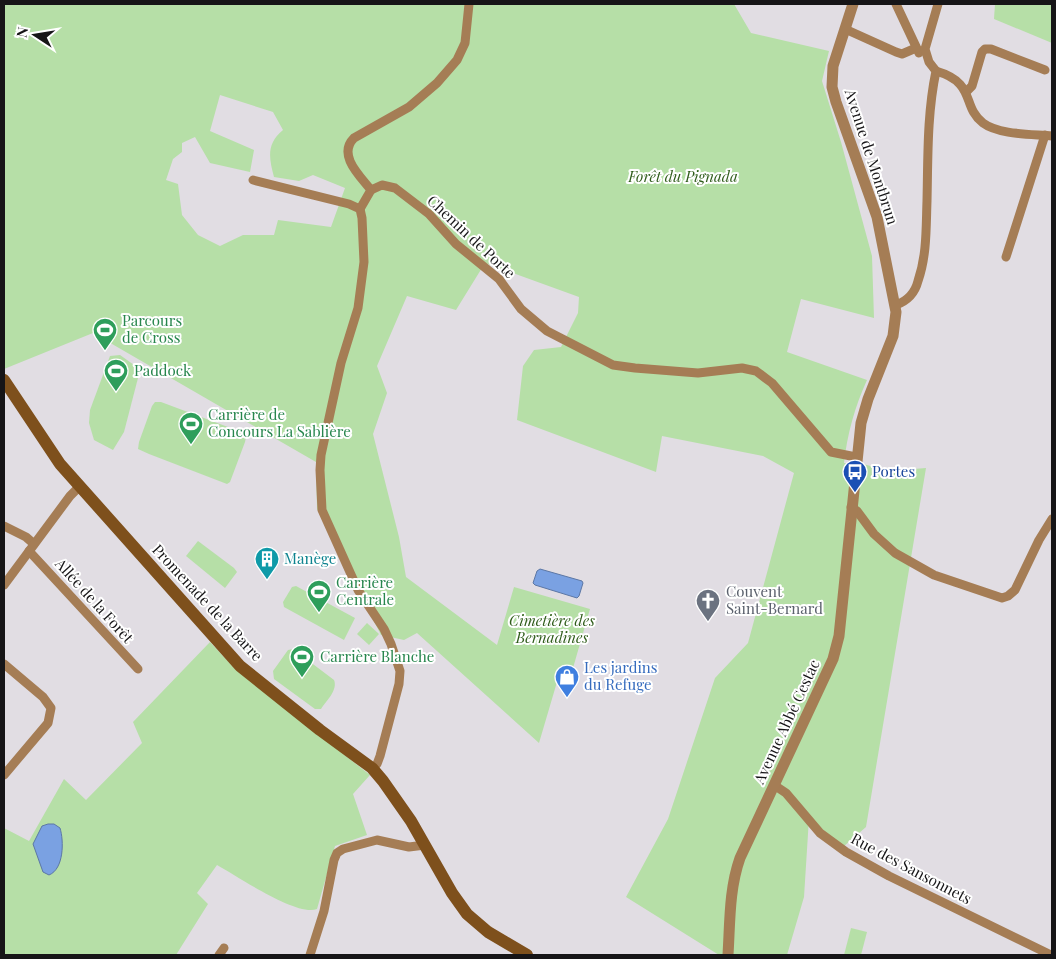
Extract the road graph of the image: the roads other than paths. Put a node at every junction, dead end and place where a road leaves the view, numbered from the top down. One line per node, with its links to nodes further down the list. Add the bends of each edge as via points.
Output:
1 (470, 4): 13 (street, via 465,43 457,60 409,107 350,143 347,153 351,163)
2 (853, 4): 5 (street, Avenue de Montbrun)
3 (896, 4): 6 (street)
4 (938, 4): 7 (street, via 926,42)
5 (845, 30): 6 (street, via 902,54); 16 (street, Avenue de Montbrun, via 833,66 832,87 877,217)
6 (916, 48): 7 (street, via 917,52)
7 (926, 55): 9 (street)
8 (1045, 70): 10 (street, via 985,49 972,86)
9 (936, 71): 10 (street, via 955,80); 16 (street, via 929,116 926,250 914,291)
10 (966, 92): 11 (street, via 974,112 985,125)
11 (1048, 135): 15 (street)
12 (253, 180): 14 (street, via 349,204)
13 (372, 190): 14 (street); 18 (street, Chemin de Porte, via 382,185 395,188 429,214 456,244 500,278 521,310 546,331 613,365 698,373 742,368 756,371 772,383 831,452)
14 (360, 210): 27 (street, via 364,262 358,308 341,362 320,470 322,510 358,590 391,644 400,670 380,756)
15 (1006, 257)
16 (896, 305): 18 (street, Avenue de Montbrun, via 893,336 864,410)
17 (6, 389): 19 (main road, Promenade de la Barre)
18 (856, 457): 20 (street, Avenue de Montbrun)
19 (79, 487): 23 (street); 27 (main road, Promenade de la Barre, via 240,666)
20 (852, 501): 21 (street, via 874,534 896,553 934,575 1002,598 1015,590); 29 (street, Avenue Abbé Cestac, via 839,636 833,660)
21 (1052, 519)
22 (4, 526): 23 (street, Allée de la Forêt, via 26,537)
23 (32, 547): 24 (street); 26 (street, Allée de la Forêt)
24 (4, 585)
25 (4, 664): 28 (street, via 43,697 51,708 48,723)
26 (138, 669)
27 (372, 768): 30 (main road, Promenade de la Barre)
28 (4, 775)
29 (774, 785): 33 (street, Avenue Abbé Cestac, via 736,869); 34 (street, Rue des Sansonnets, via 786,793 820,833 846,852)
30 (425, 845): 31 (street, via 409,847 377,840 338,853); 32 (main road, Promenade de la Barre, via 467,914 488,932)
31 (310, 955)
32 (527, 955)
33 (728, 955)
34 (1051, 955)

